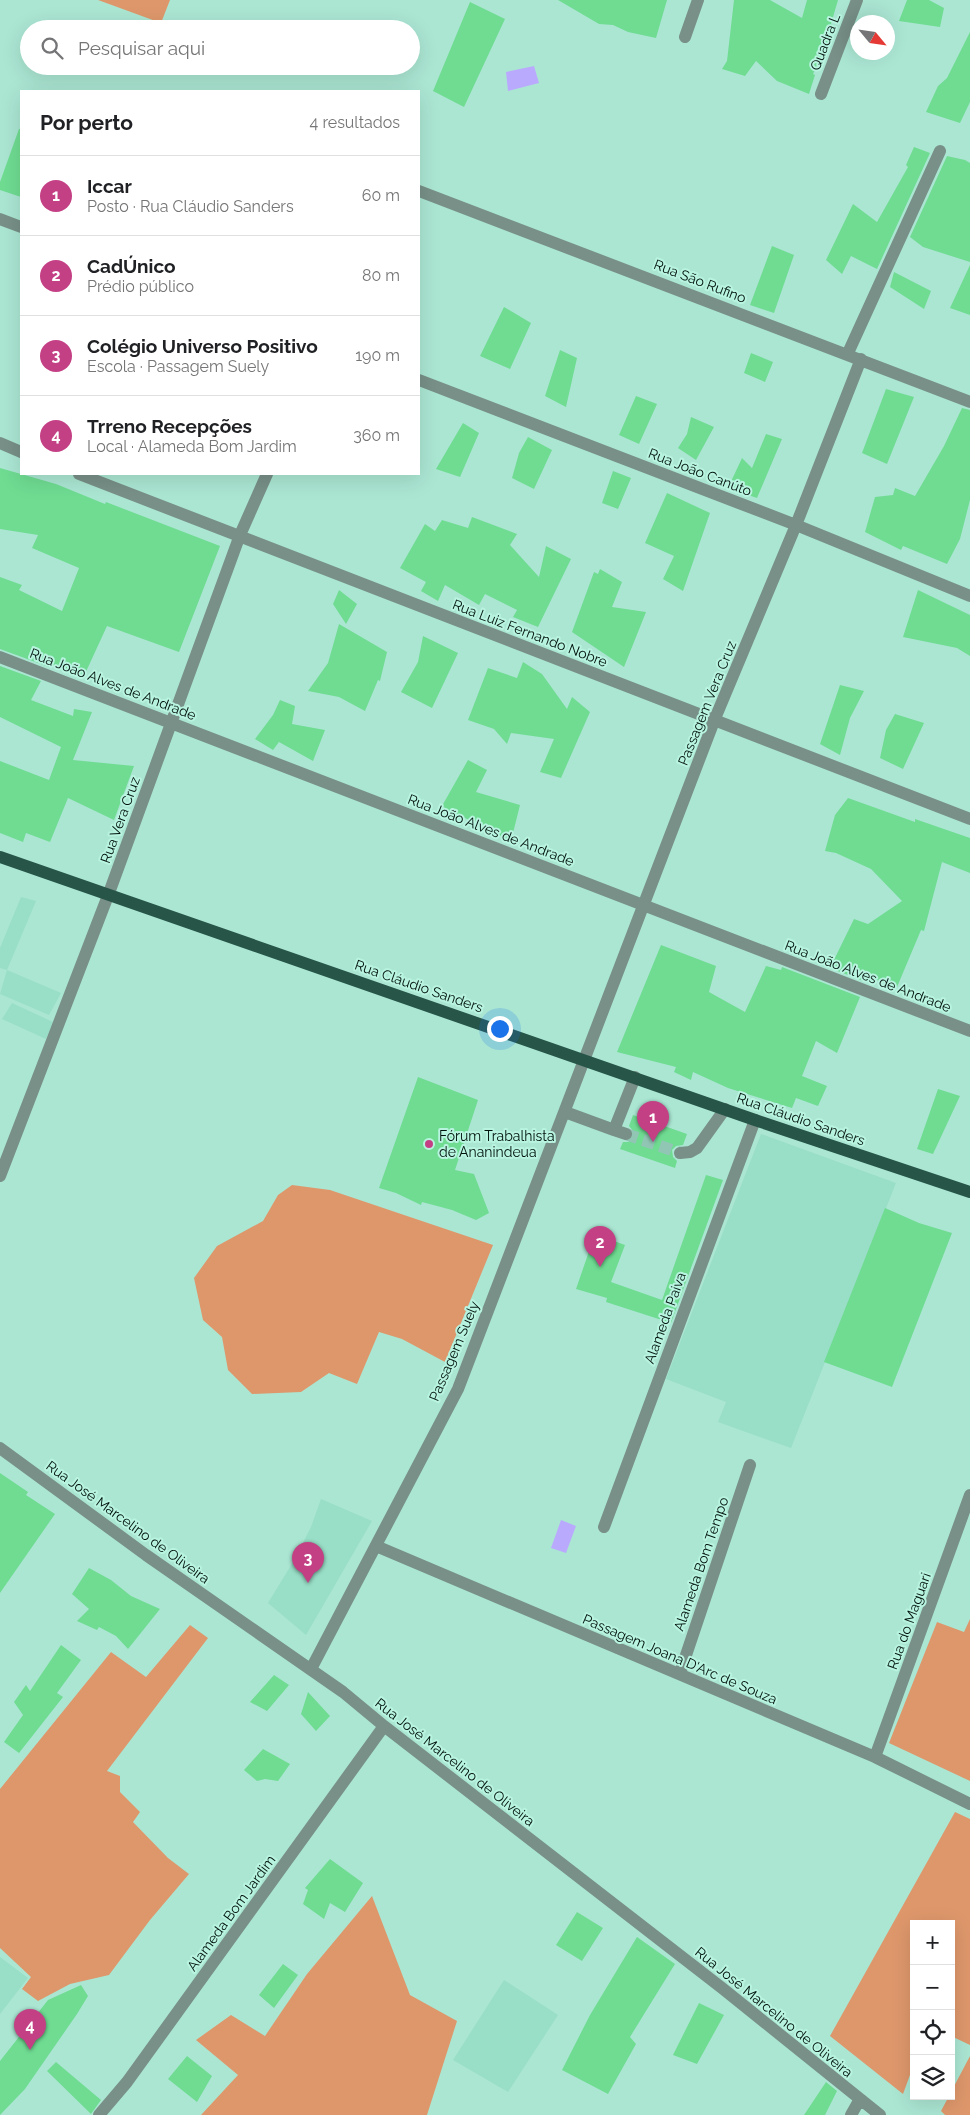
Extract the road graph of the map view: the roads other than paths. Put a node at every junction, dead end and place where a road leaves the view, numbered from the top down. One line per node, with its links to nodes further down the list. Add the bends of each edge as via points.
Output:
1 (698, 0): 3 (street)
2 (857, 0): 4 (street, Quadra L)
3 (685, 36)
4 (821, 94)
5 (940, 151): 9 (street)
6 (420, 191): 9 (street, Rua São Rufino)
7 (0, 219): 8 (street)
8 (20, 227)
9 (848, 354): 10 (street, Rua São Rufino)
10 (861, 359): 12 (street, Rua São Rufino); 17 (street, Passagem Vera Cruz)
11 (420, 380): 17 (street, Rua João Canúto)
12 (970, 402)
13 (0, 443): 14 (street)
14 (20, 452)
15 (82, 475): 18 (street, Rua Luiz Fernando Nobre)
16 (266, 475): 18 (street, Rua Vera Cruz)
17 (796, 525): 19 (street, Rua João Canúto); 21 (street, Passagem Vera Cruz)
18 (240, 535): 21 (street, Rua Luiz Fernando Nobre); 22 (street, Rua Vera Cruz)
19 (970, 596)
20 (0, 657): 22 (street, Rua João Alves de Andrade)
21 (714, 721): 23 (street, Rua Luiz Fernando Nobre); 26 (street, Passagem Vera Cruz)
22 (171, 722): 25 (street, Rua Vera Cruz); 26 (street, Rua João Alves de Andrade)
23 (970, 819)
24 (0, 857): 25 (main road, Rua Cláudio Sanders)
25 (109, 893): 28 (main road, Rua Cláudio Sanders); 34 (street, Rua Vera Cruz)
26 (644, 905): 27 (street, Rua João Alves de Andrade); 28 (street, Passagem Vera Cruz)
27 (970, 1031)
28 (585, 1060): 29 (main road, Rua Cláudio Sanders); 31 (street, Passagem Suely)
29 (635, 1078): 30 (main road, Rua Cláudio Sanders); 31 (street, via 620,1132)
30 (724, 1109): 32 (main road, Rua Cláudio Sanders); 33 (street, via 697,1148)
31 (565, 1112): 40 (street, Passagem Suely, via 458,1389)
32 (755, 1120): 35 (main road, Rua Cláudio Sanders); 39 (street, Alameda Paiva)
33 (680, 1153)
34 (0, 1176)
35 (970, 1192)
36 (0, 1448): 41 (street, Rua José Marcelino de Oliveira, via 146,1555)
37 (750, 1465): 42 (street, Alameda Bom Tempo)
38 (970, 1495): 44 (street, Rua do Maguari)
39 (604, 1526)
40 (376, 1546): 41 (street, Passagem Suely); 42 (street, Passagem Joana D'Arc de Souza)
41 (311, 1669): 43 (street, Rua José Marcelino de Oliveira)
42 (680, 1674): 44 (street, Passagem Joana D'Arc de Souza)
43 (384, 1726): 46 (street, Rua José Marcelino de Oliveira); 47 (street, Alameda Bom Jardim, via 127,2082)
44 (874, 1757): 45 (street, Passagem Joana D'Arc de Souza)
45 (970, 1804)
46 (860, 2099): 48 (street); 49 (street, Rua José Marcelino de Oliveira)
47 (99, 2115)
48 (851, 2115)
49 (880, 2115)

